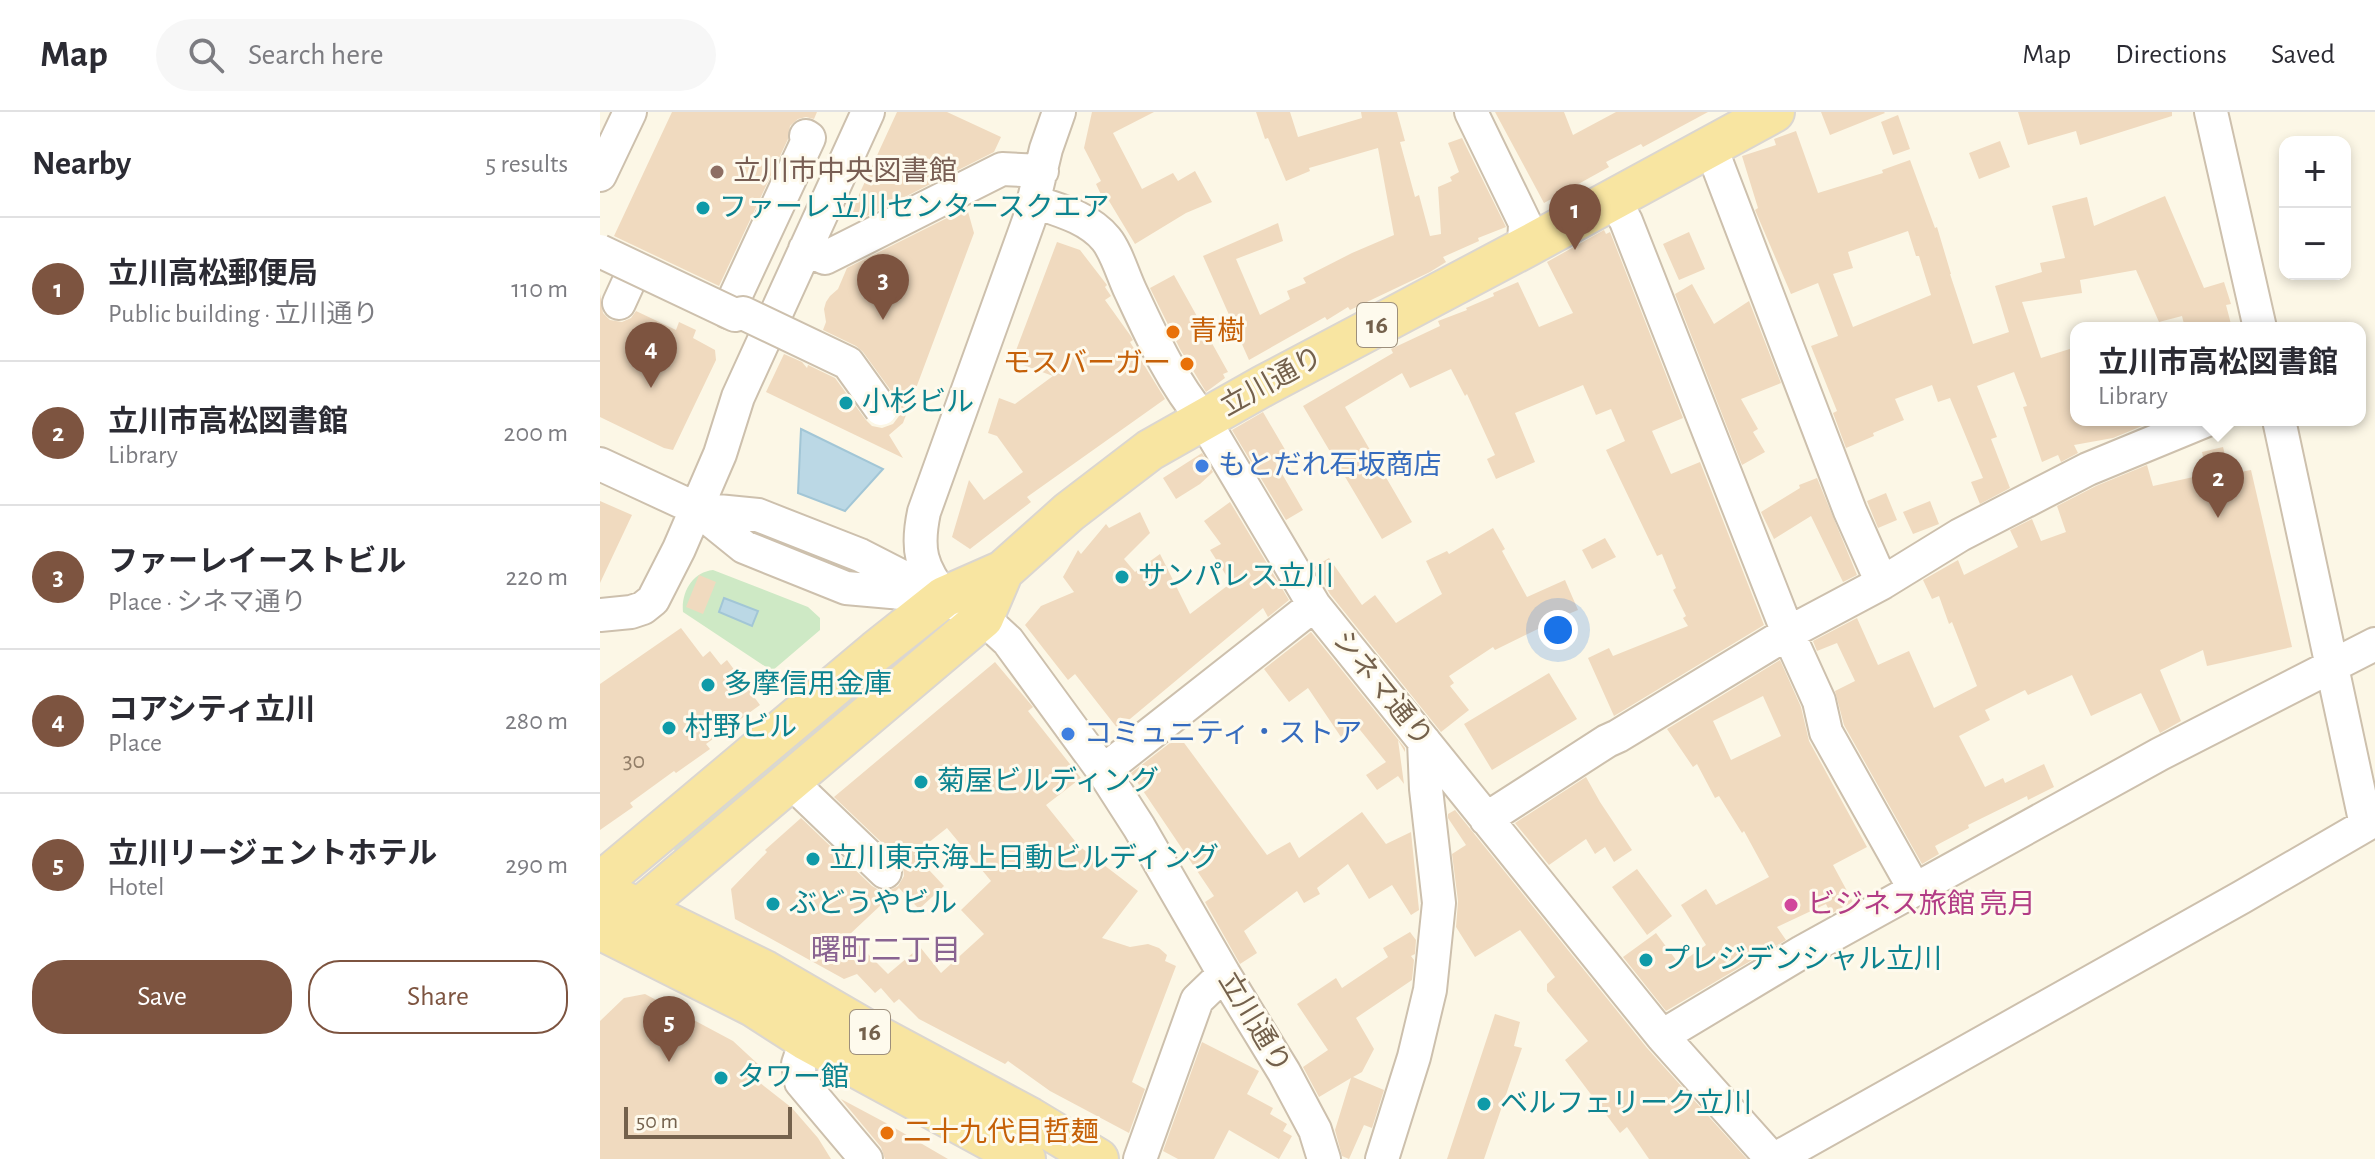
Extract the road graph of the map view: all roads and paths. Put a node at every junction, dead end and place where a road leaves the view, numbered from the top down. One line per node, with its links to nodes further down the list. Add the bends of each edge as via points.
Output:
1 (630, 112): 11 (street)
2 (868, 112): 14 (street)
3 (1042, 112): 10 (street)
4 (1059, 112): 10 (street)
5 (1774, 112): 9 (main road, 立川通り / 16)
6 (2211, 112): 18 (street)
7 (1474, 113): 13 (street, via 1525,223)
8 (806, 136): 17 (street)
9 (1710, 145): 12 (main road, 立川通り / 16); 26 (street)
10 (1041, 174): 14 (street, シネマ通り, via 1002,169 825,258); 20 (street, シネマ通り, via 1080,220 1107,240 1186,399); 27 (street, via 924,512 921,556)
11 (600, 175)
12 (1613, 198): 13 (main road, 立川通り / 16); 31 (street)
13 (1524, 248): 20 (main road, 立川通り / 16)
14 (805, 249): 24 (street, via 738,397)
15 (617, 257): 16 (street); 17 (street, bridge)
16 (619, 303)
17 (730, 308): 19 (street, bridge, via 848,363)
18 (2259, 322)
19 (881, 409)
20 (1204, 420): 25 (main road, 立川通り / 16, via 1138,459); 28 (street, シネマ通り)
21 (2192, 426): 26 (street, via 2088,469 1960,535)
22 (2280, 426): 33 (street)
23 (600, 464): 24 (street, 立川通り)
24 (697, 509): 27 (street, 立川通り, via 758,515 860,555); 29 (street, via 653,600 631,612)
25 (1003, 571): 27 (main road, 16); 30 (main road, 16)
26 (1882, 583): 31 (street)
27 (944, 597): 30 (street, 立川通り); 39 (main road, 16)
28 (1314, 605): 34 (street, シネマ通り); 35 (street)
29 (600, 615)
30 (983, 618): 35 (street, 立川通り, via 1008,641); 36 (main road, 16)
31 (1788, 633): 37 (street); 41 (street, via 1819,701 1826,732)
32 (2375, 644): 33 (street)
33 (2332, 666): 41 (street); 53 (street, via 2366,825)
34 (1424, 741): 37 (street, シネマ通り); 52 (street, via 1439,903 1430,990)
35 (1103, 771): 44 (street, 立川通り)
36 (790, 781): 38 (street); 42 (main road, 16)
37 (1486, 819): 45 (street, シネマ通り)
38 (885, 872)
39 (600, 883)
40 (600, 890): 42 (main road)
41 (1915, 890): 45 (street)
42 (640, 908): 43 (street); 49 (main road, 16, via 765,971)
43 (603, 933): 46 (main road, 16, via 753,1006)
44 (1224, 974): 50 (street, via 1197,1000); 51 (street, 立川通り, via 1284,1072)
45 (1662, 1036): 53 (street, シネマ通り)
46 (806, 1040): 47 (street, via 798,1064 801,1082); 48 (main road, 16)
47 (866, 1159)
48 (1025, 1159)
49 (1098, 1159)
50 (1140, 1159)
51 (1324, 1159)
52 (1382, 1159)
53 (1773, 1159)

